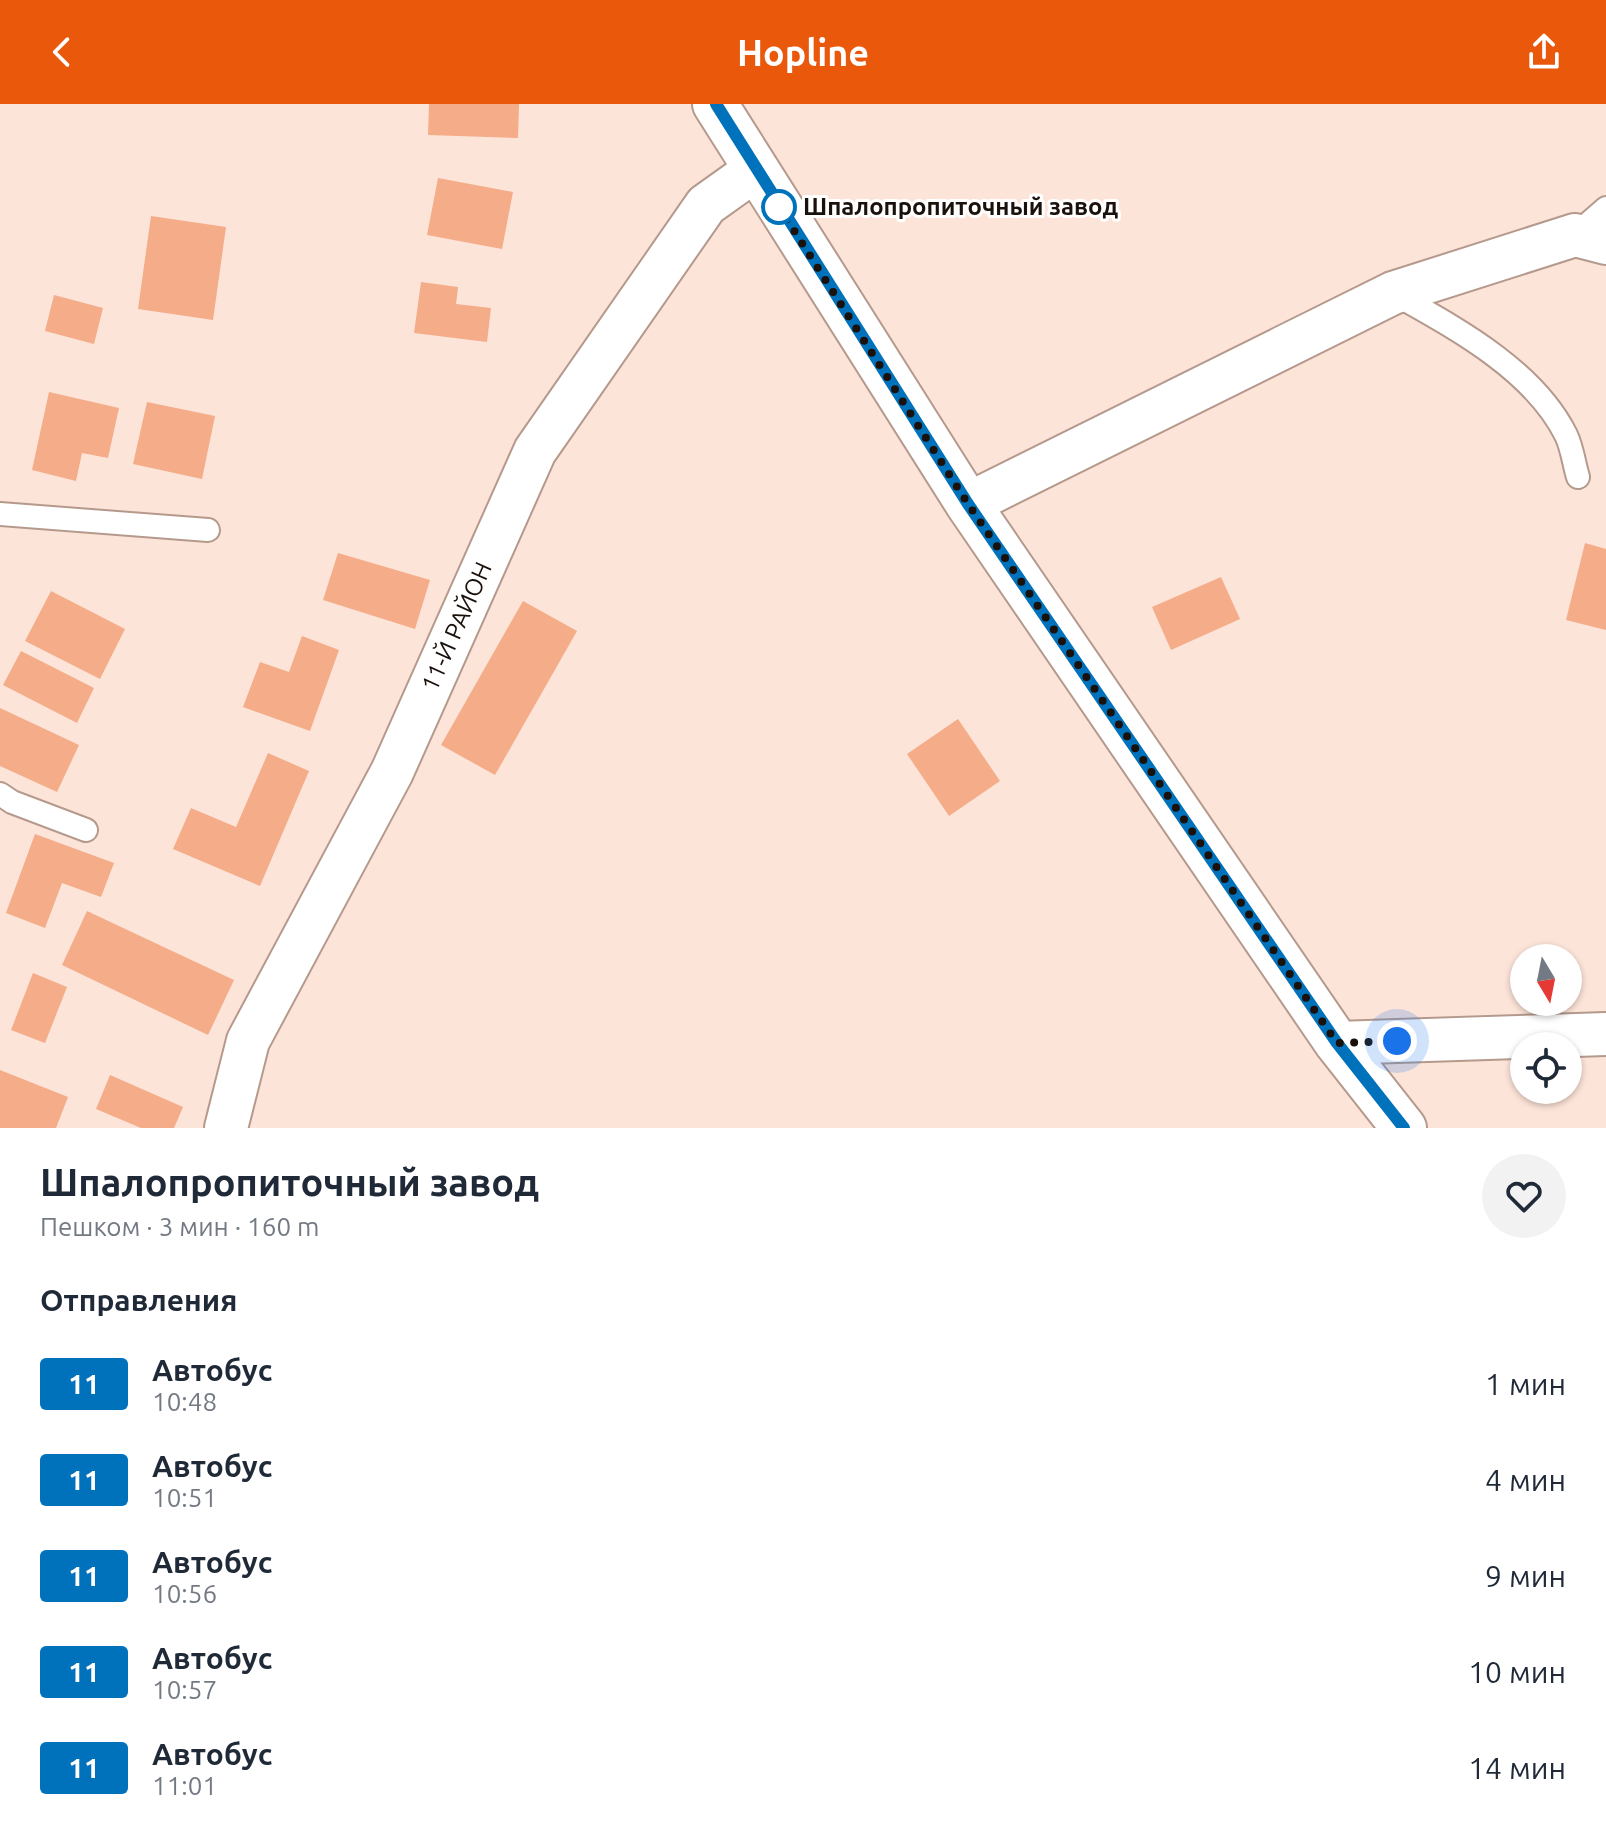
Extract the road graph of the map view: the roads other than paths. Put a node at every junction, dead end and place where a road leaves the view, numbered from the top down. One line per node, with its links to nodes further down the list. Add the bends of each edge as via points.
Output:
1 (715, 104): 2 (street)
2 (755, 170): 7 (street); 14 (street, 11-Й РАЙОН, via 706,205 535,451 392,772 248,1041)
3 (1606, 208): 4 (lane)
4 (1590, 239): 5 (street)
5 (1393, 293): 6 (lane, via 1463,332 1535,389 1567,436); 7 (street)
6 (1578, 477)
7 (968, 504): 13 (street)
8 (0, 514): 9 (lane)
9 (208, 530)
10 (0, 794): 11 (lane)
11 (86, 830)
12 (1606, 1034): 13 (street)
13 (1337, 1043): 15 (street)
14 (226, 1128)
15 (1404, 1128)

